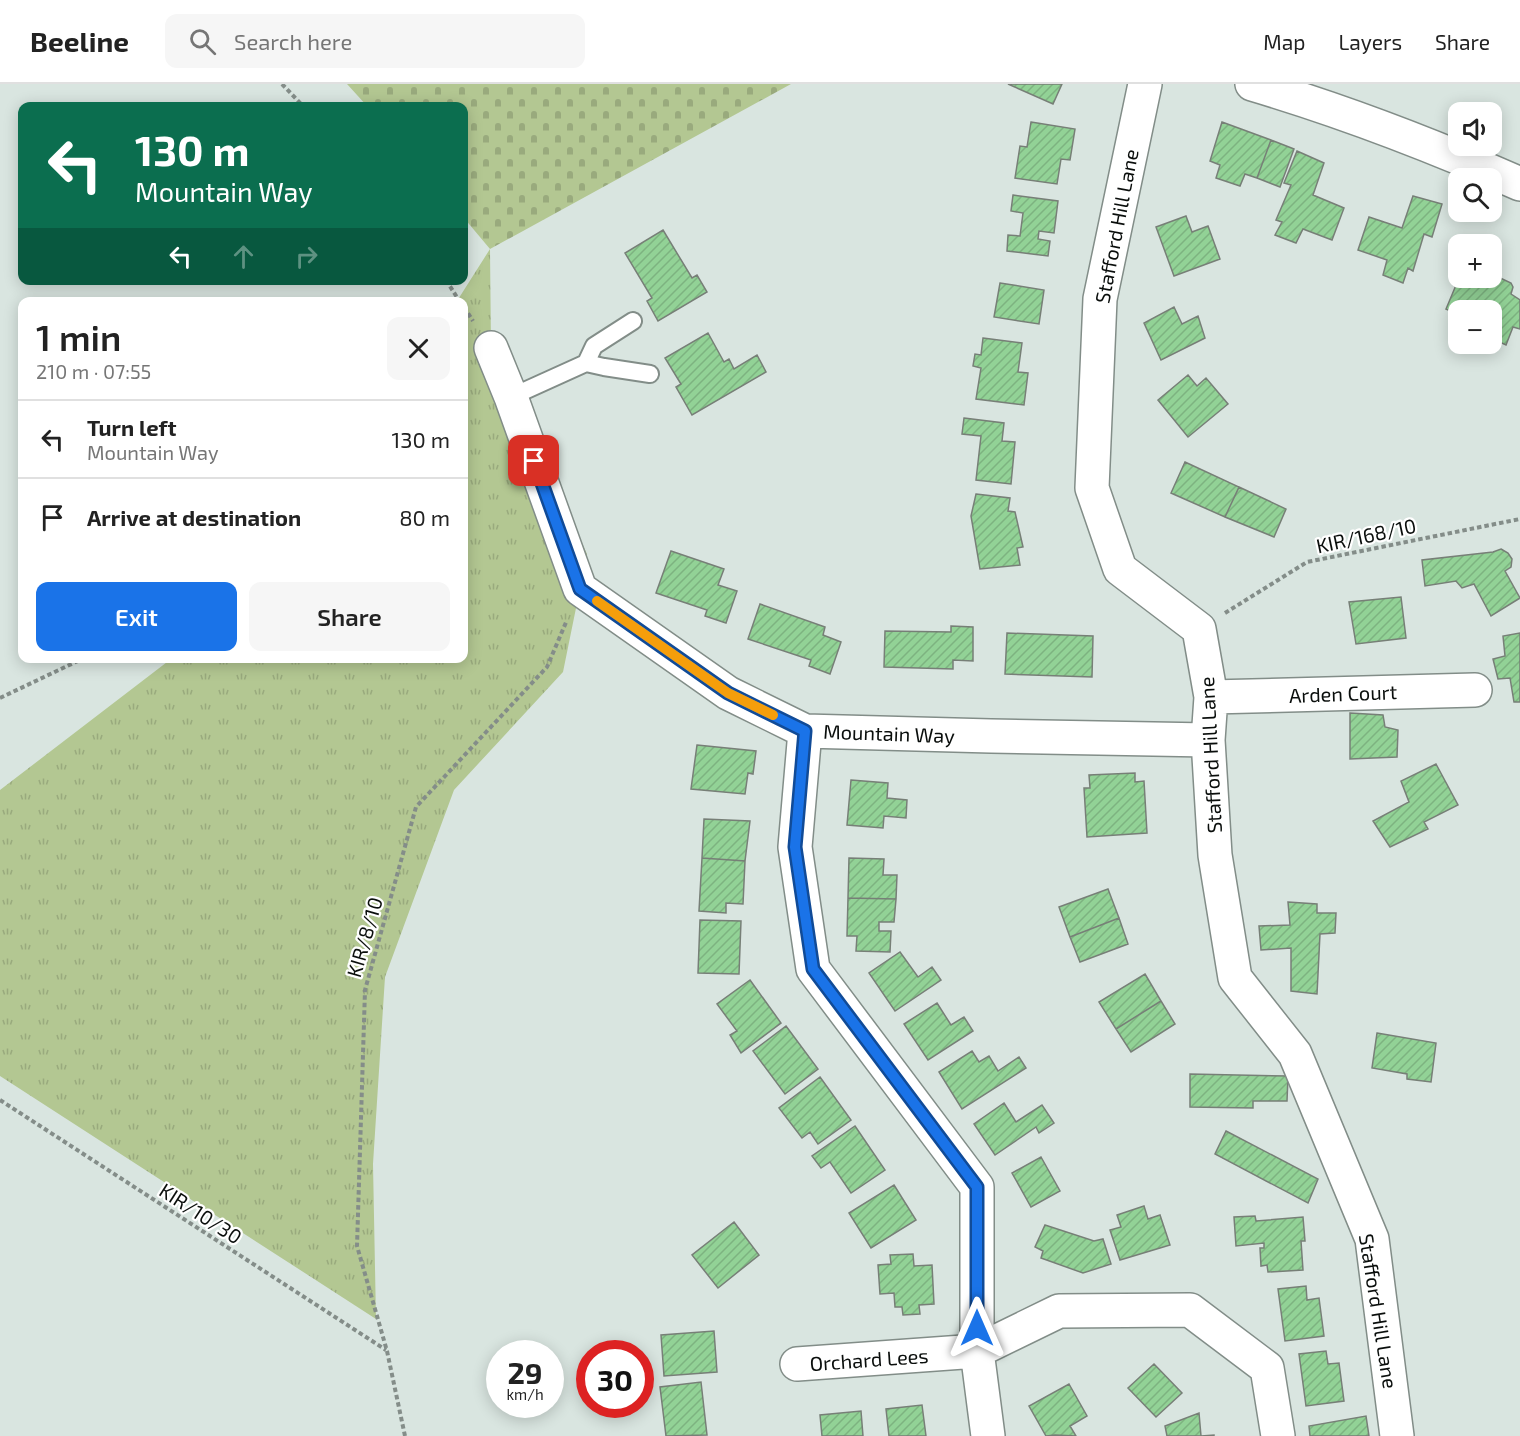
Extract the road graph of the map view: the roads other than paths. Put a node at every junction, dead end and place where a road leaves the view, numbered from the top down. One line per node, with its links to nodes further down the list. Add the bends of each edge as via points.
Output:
1 (1145, 84): 10 (street, Stafford Hill Lane, via 1100,299 1092,488 1120,569 1199,629)
2 (1252, 84): 3 (street, via 1309,100)
3 (1520, 184)
4 (633, 321): 6 (lane, via 594,346)
5 (491, 348): 8 (street)
6 (586, 363): 7 (lane); 8 (lane)
7 (650, 374)
8 (512, 397): 11 (street, Mountain Way, via 580,589 728,693)
9 (1475, 690): 10 (street, Arden Court)
10 (1211, 697): 12 (street, Stafford Hill Lane)
11 (805, 731): 12 (street, Mountain Way); 13 (street, via 795,847 813,969 977,1187)
12 (1208, 740): 17 (street, Stafford Hill Lane, via 1215,855 1235,978 1295,1054 1372,1239)
13 (977, 1352): 14 (street, Orchard Lees); 15 (street); 16 (street, via 1059,1311 1190,1310 1267,1368)
14 (797, 1364)
15 (988, 1436)
16 (1278, 1436)
17 (1397, 1436)

